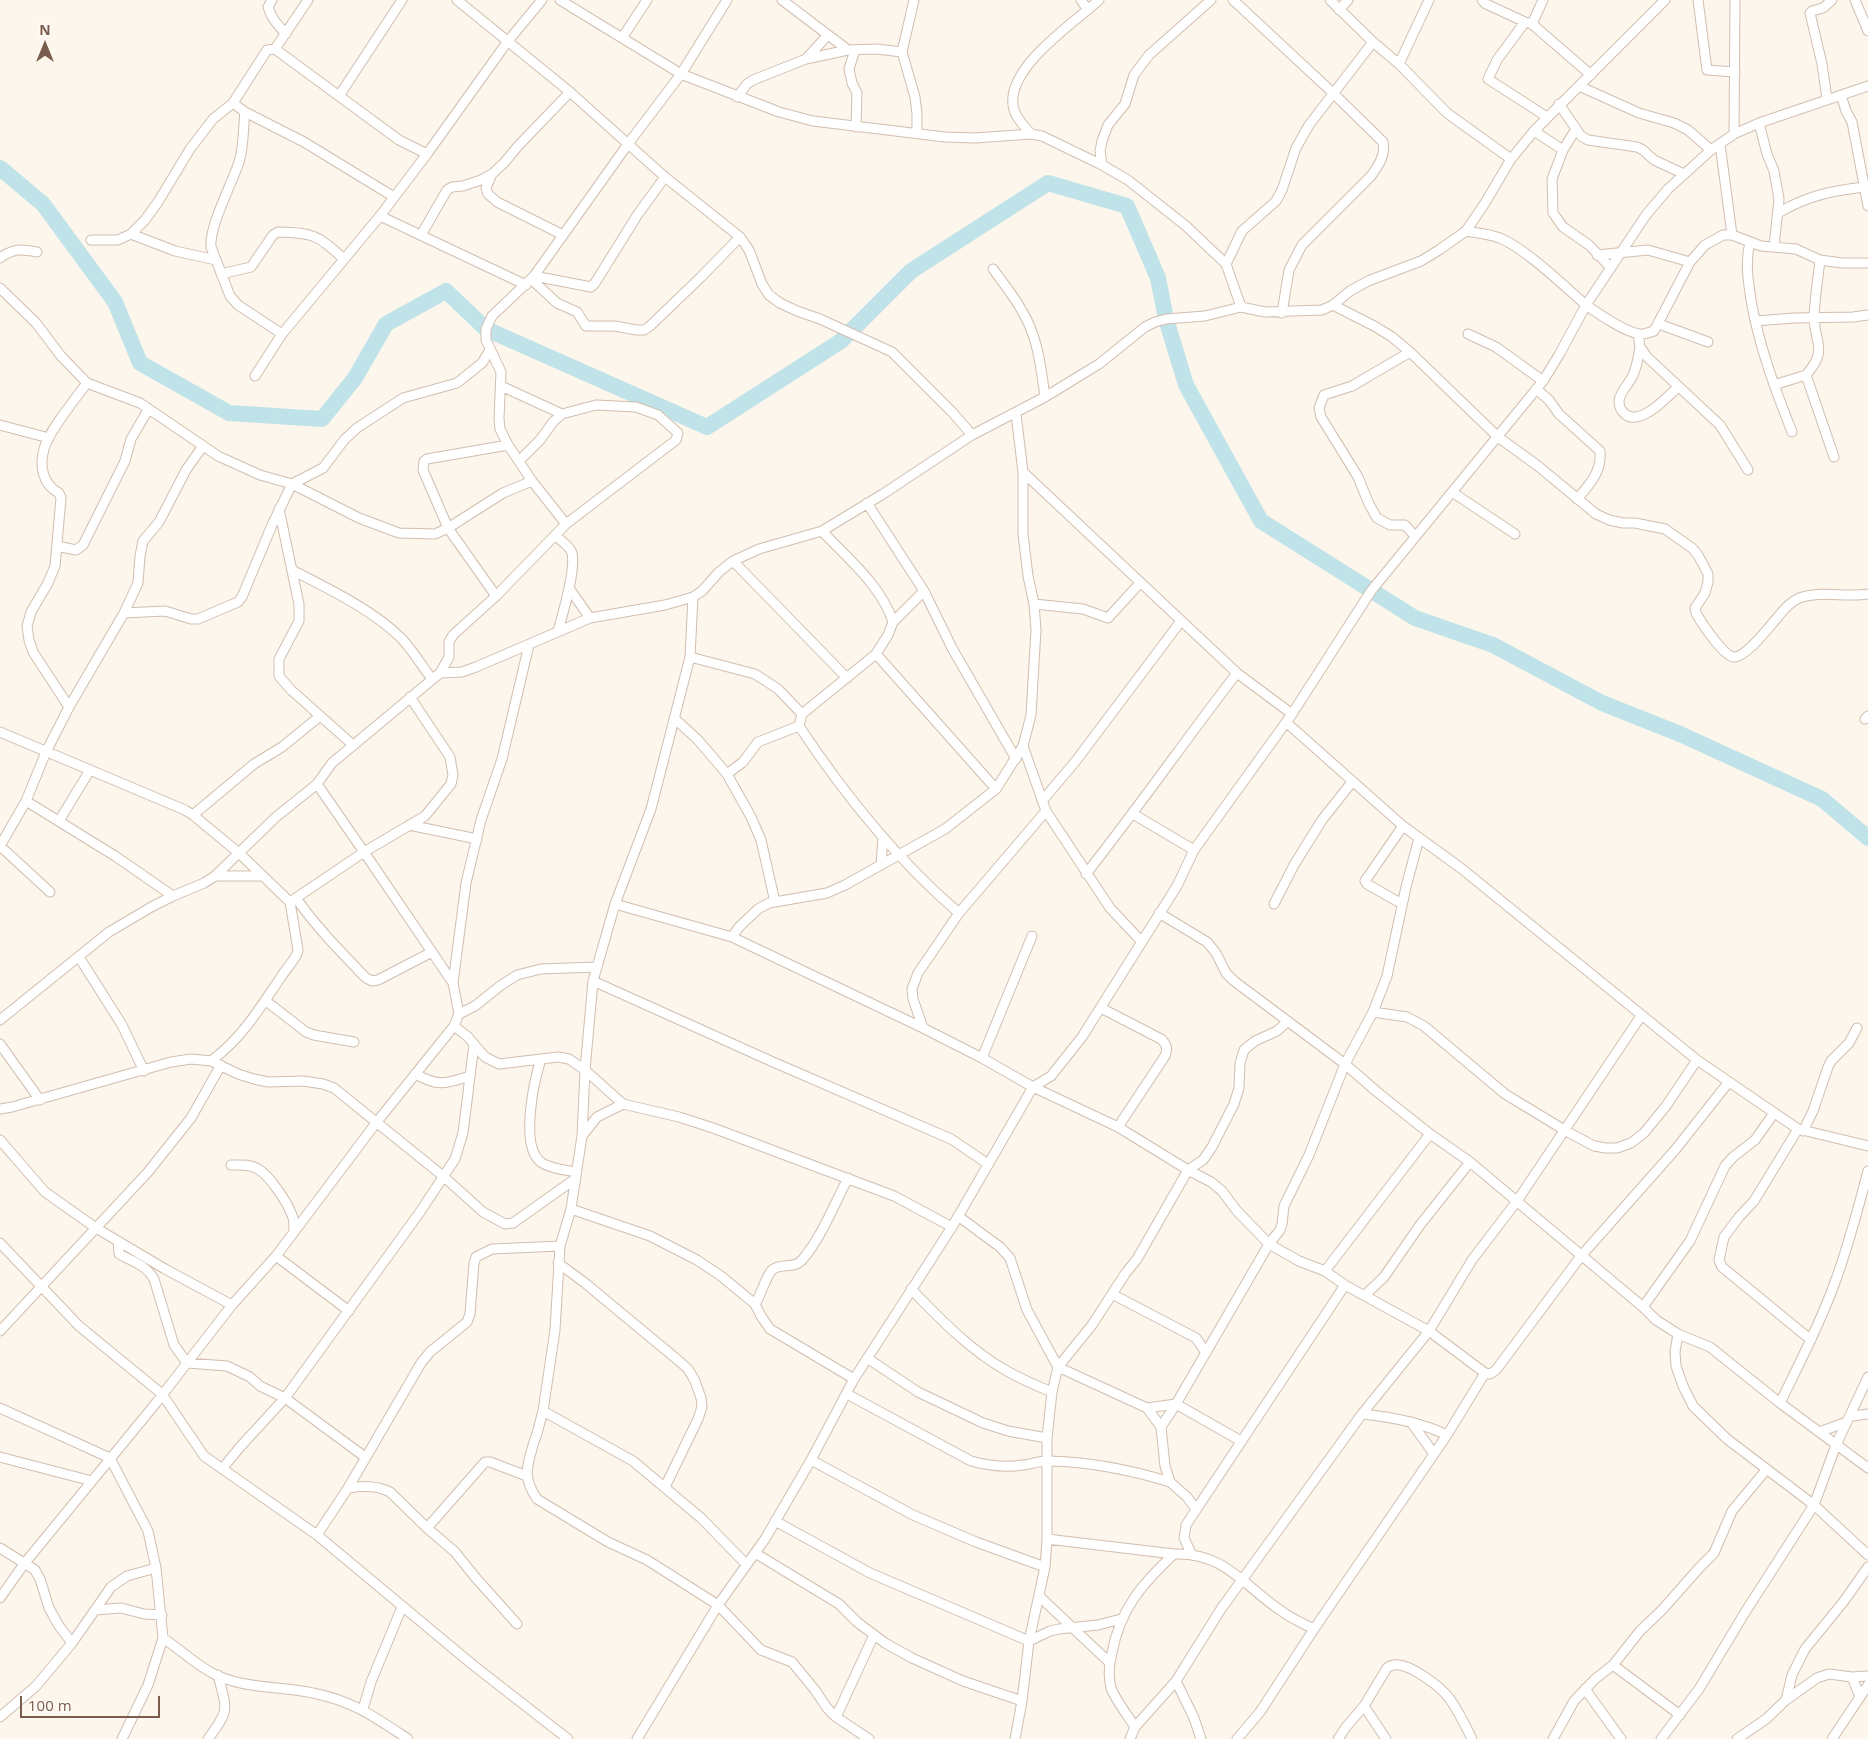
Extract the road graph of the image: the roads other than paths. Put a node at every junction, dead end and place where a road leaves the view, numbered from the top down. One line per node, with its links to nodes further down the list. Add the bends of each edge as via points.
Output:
1 (272, 0): 29 (street, via 268,7 270,13)
2 (308, 0): 29 (street)
3 (402, 0): 47 (street)
4 (457, 0): 32 (street)
5 (542, 0): 32 (street)
6 (560, 0): 31 (street)
7 (647, 0): 31 (street)
8 (726, 0): 40 (street)
9 (782, 0): 30 (street)
10 (914, 0): 36 (street)
11 (1081, 0): 25 (street)
12 (1098, 0): 25 (street)
13 (1211, 0): 67 (street, via 1149,55 1134,75 1125,104 1108,125 1102,141)
14 (1234, 0): 45 (street)
15 (1330, 0): 26 (street)
16 (1348, 0): 26 (street)
17 (1430, 0): 38 (street)
18 (1482, 0): 27 (street)
19 (1544, 0): 27 (street)
20 (1665, 0): 41 (street)
21 (1698, 0): 39 (street, via 1707,70)
22 (1735, 0): 39 (street)
23 (1832, 0): 49 (street, via 1810,13)
24 (1855, 0): 28 (street)
25 (1088, 10): 59 (street, via 1049,41 1016,84 1012,106)
26 (1339, 10): 33 (street)
27 (1528, 23): 41 (street); 53 (street, via 1497,60 1488,79)
28 (1868, 31)
29 (286, 34): 34 (street)
30 (827, 36): 35 (street); 37 (street)
31 (622, 38): 40 (street)
32 (508, 41): 44 (street); 65 (street)
33 (1373, 42): 38 (street); 45 (street)
34 (275, 49): 47 (street); 50 (street, via 268,50)
35 (852, 50): 36 (street); 37 (street); 55 (street, via 849,69 857,93)
36 (902, 52): 58 (street, via 915,97)
37 (806, 59): 48 (street, via 753,80)
38 (1399, 64): 66 (street, via 1447,113)
39 (1735, 72): 60 (street)
40 (680, 74): 48 (street); 61 (street)
41 (1591, 75): 42 (street)
42 (1579, 86): 51 (street); 64 (street, via 1639,113 1688,130)
43 (1868, 86): 46 (street)
44 (570, 92): 61 (street); 68 (street)
45 (1333, 93): 94 (street, via 1296,148 1276,201 1242,231); 105 (street, via 1383,142 1384,153 1372,176 1309,237 1294,256 1288,270)
46 (1841, 95): 49 (street); 71 (street, via 1852,122)
47 (340, 96): 65 (street, via 400,140)
48 (736, 97): 55 (street, via 813,121)
49 (1827, 99): 54 (street)
50 (233, 102): 52 (street); 77 (street, via 213,119 190,149 158,202)
51 (1559, 104): 53 (street); 56 (street)
52 (245, 112): 72 (street, via 304,142); 90 (street, via 239,162 211,241)
53 (1547, 117): 57 (street)
54 (1760, 123): 60 (street); 74 (street, via 1776,182)
55 (856, 127): 58 (street)
56 (1576, 129): 63 (street); 69 (street, via 1581,136 1594,142 1637,147 1654,160)
57 (1534, 131): 63 (street); 66 (street)
58 (917, 132): 59 (street, via 975,138)
59 (1031, 134): 67 (street, via 1042,136)
60 (1734, 134): 62 (street)
61 (628, 144): 70 (street); 79 (street)
62 (1720, 144): 64 (street); 80 (street)
63 (1563, 150): 87 (street, via 1552,178 1554,213 1563,227 1589,245)
64 (1711, 150): 69 (street)
65 (427, 154): 72 (street)
66 (1511, 159): 76 (street)
67 (1102, 165): 94 (street, via 1158,203)
68 (492, 174): 78 (street, via 447,190); 79 (street, via 486,188 497,202)
69 (1684, 174): 86 (street, via 1646,215)
70 (664, 177): 81 (street); 98 (street, via 595,283 587,287)
71 (1864, 187): 73 (street); 74 (street, via 1816,195)
72 (394, 197): 75 (street)
73 (1868, 206)
74 (1778, 213): 84 (street)
75 (380, 216): 78 (street); 89 (street)
76 (1466, 231): 102 (street, via 1502,239 1520,250); 103 (street, via 1421,260 1350,291)
77 (130, 234): 82 (street, via 118,240); 90 (street, via 175,251)
78 (421, 235): 99 (street)
79 (563, 235): 99 (street)
80 (1732, 235): 83 (street); 92 (street, via 1705,244)
81 (740, 237): 101 (street, via 644,330 586,326 577,312); 131 (street, via 750,250 769,295 892,352)
82 (91, 240)
83 (1750, 242): 84 (street); 108 (street, via 1747,277)
84 (1774, 247): 91 (street, via 1796,249)
85 (37, 252): 88 (street, via 10,251)
86 (1621, 253): 87 (street); 92 (street, via 1648,250); 95 (street)
87 (1597, 255): 95 (street)
88 (0, 258)
89 (344, 259): 97 (street, via 313,235 278,232 251,267); 110 (street)
90 (216, 260): 97 (street)
91 (1820, 260): 93 (street); 107 (street)
92 (1690, 262): 109 (street)
93 (1868, 263)
94 (1226, 264): 104 (street)
95 (1611, 268): 102 (street)
96 (993, 269): 125 (street, via 1023,311 1031,329)
97 (221, 274): 110 (street, via 230,296 238,305)
98 (547, 278): 99 (street); 101 (street)
99 (530, 280): 101 (street); 115 (street, via 492,316 486,329)
100 (2, 292): 120 (street, via 36,323 61,356)
101 (552, 299)
102 (1586, 305): 112 (street); 119 (street)
103 (1333, 306): 105 (street); 116 (street, via 1376,327)
104 (1241, 307): 105 (street); 125 (street, via 1205,316 1155,322 1099,364)
105 (1282, 313)
106 (1868, 315): 107 (street)
107 (1814, 317): 108 (street); 117 (street, via 1819,351)
108 (1754, 321): 122 (street)
109 (1659, 324): 112 (street, via 1654,331); 113 (street)
110 (282, 334): 118 (street)
111 (1468, 334): 119 (street, via 1496,347)
112 (1638, 334): 114 (street)
113 (1708, 342)
114 (1640, 348): 123 (street); 123 (street, via 1636,370 1620,398 1620,409 1626,415 1640,417 1658,406)
115 (490, 350): 121 (street, via 501,372); 141 (street, via 482,363 458,383 403,398 357,428 323,468)
116 (1410, 352): 132 (street); 151 (street, via 1352,386 1324,395 1319,408 1377,518 1390,525 1405,526)
117 (1806, 375): 122 (street); 136 (street)
118 (254, 376)
119 (1543, 380): 124 (street)
120 (87, 382): 126 (street, via 129,398); 133 (street)
121 (501, 386): 127 (street); 134 (street, via 500,429)
122 (1774, 386): 130 (street)
123 (1678, 387): 138 (street, via 1720,425)
124 (1536, 389): 132 (street); 143 (street, via 1600,451 1597,474)
125 (1045, 397): 128 (street)
126 (148, 410): 135 (street); 152 (street, via 131,439 124,462 83,545 76,550)
127 (562, 414): 137 (street); 146 (street, via 596,405 636,407 658,415 678,433 676,440)
128 (1016, 414): 131 (street); 139 (street)
129 (0, 425): 133 (street)
130 (1792, 432)
131 (972, 435): 144 (street)
132 (1498, 437): 142 (street); 143 (street)
133 (49, 438): 152 (street, via 43,455 43,471 46,483 61,498)
134 (508, 445): 137 (street); 147 (street, via 424,461 423,470)
135 (203, 446): 141 (street, via 260,475); 162 (street, via 186,470 159,522 143,542 138,584)
136 (1834, 457)
137 (519, 462): 140 (street)
138 (1748, 470)
139 (1023, 472): 155 (street); 161 (street, via 1024,534)
140 (532, 481): 146 (street); 147 (street, via 497,496)
141 (292, 484): 145 (street); 147 (street, via 359,518 399,533 435,534)
142 (1452, 492): 149 (street); 151 (street)
143 (1577, 499): 158 (street, via 1609,520 1665,529 1692,548 1708,574 1705,593 1695,608 1696,613 1726,655 1731,657 1742,655 1790,603 1799,598 1824,594)
144 (867, 504): 148 (street); 157 (street)
145 (279, 509): 154 (street); 162 (street, via 238,602 198,619 165,611)
146 (566, 524): 150 (street)
147 (448, 528): 159 (street)
148 (822, 531): 153 (street, via 759,549); 165 (street, via 883,598)
149 (1515, 534)
150 (556, 536): 156 (street, via 572,552); 159 (street)
151 (1415, 536): 177 (street, via 1371,591)
152 (56, 546): 175 (street, via 55,566 27,626 33,652)
153 (733, 561): 160 (street); 172 (street)
154 (292, 570): 173 (street, via 352,602 390,629); 178 (street, via 300,616 279,659 279,676)
155 (1140, 583): 161 (street, via 1108,618 1083,609); 164 (street)
156 (569, 588): 163 (street); 166 (street)
157 (924, 591): 165 (street); 186 (street, via 952,648)
158 (1868, 594)
159 (496, 596): 170 (street, via 453,635 449,642 449,657)
160 (693, 597): 163 (street); 169 (street)
161 (1034, 604): 184 (street, via 1034,682)
162 (124, 613): 175 (street)
163 (590, 618): 166 (street)
164 (1181, 621): 171 (street); 193 (street)
165 (893, 622): 168 (street)
166 (558, 631): 167 (street)
167 (529, 645): 170 (street, via 462,672); 202 (street, via 502,759)
168 (876, 654): 172 (street); 191 (street)
169 (690, 657): 176 (street, via 755,674 778,689); 179 (street)
170 (440, 673): 173 (street)
171 (1237, 673): 177 (street); 195 (street)
172 (847, 678): 176 (street)
173 (432, 679): 174 (street)
174 (410, 697): 183 (street); 198 (street, via 447,751 452,775 451,784 438,801 425,816)
175 (69, 706): 185 (street)
176 (802, 714): 181 (street)
177 (1292, 714): 180 (street)
178 (320, 716): 183 (street); 196 (street)
179 (674, 718): 188 (street); 216 (street, via 651,809)
180 (1286, 723): 189 (street); 204 (street)
181 (799, 726): 188 (street, via 758,742); 200 (street)
182 (0, 732): 185 (street)
183 (353, 744): 190 (street, via 332,762)
184 (1024, 746): 186 (street); 193 (street)
185 (46, 752): 187 (street); 192 (street)
186 (1016, 759): 191 (street)
187 (90, 770): 196 (street); 197 (street)
188 (727, 774): 215 (street, via 761,840)
189 (1352, 782): 199 (street); 217 (street, via 1322,820)
190 (316, 784): 205 (street); 206 (street, via 276,817)
191 (996, 789): 207 (street, via 944,829)
192 (26, 801): 197 (street); 203 (street)
193 (1042, 801): 194 (street)
194 (1046, 811): 209 (street); 219 (street)
195 (1133, 814): 204 (street); 209 (street)
196 (192, 815): 206 (street)
197 (58, 821): 213 (street)
198 (409, 826): 202 (street); 205 (street)
199 (1403, 826): 201 (street); 218 (street, via 1365,880)
200 (884, 837): 207 (street); 208 (street)
201 (1419, 838): 218 (street); 233 (street)
202 (477, 839): 228 (street, via 466,883)
203 (0, 846): 212 (street)
204 (1194, 850): 220 (street, via 1177,886)
205 (364, 852): 214 (street); 224 (street)
206 (240, 854): 210 (street); 211 (street)
207 (900, 856): 208 (street); 219 (street, via 930,888)
208 (881, 865): 215 (street, via 827,893)
209 (1086, 874): 223 (street, via 1110,908)
210 (215, 876): 211 (street); 213 (street)
211 (263, 876): 214 (street)
212 (50, 892)
213 (173, 896): 225 (street, via 109,932)
214 (293, 900): 224 (street, via 333,945 372,981); 229 (street, via 297,954)
215 (775, 902): 222 (street, via 758,909)
216 (615, 904): 222 (street); 226 (street)
217 (1274, 904)
218 (1402, 904): 231 (street, via 1387,976)
219 (960, 913): 237 (street, via 914,982 913,999)
220 (1159, 913): 223 (street); 235 (street, via 1207,942 1234,981)
221 (1032, 936): 242 (street)
222 (732, 937): 237 (street)
223 (1142, 942): 230 (street)
224 (432, 952): 228 (street)
225 (79, 957): 234 (street); 249 (street, via 122,1025)
226 (596, 967): 227 (street); 232 (street, via 540,969 517,975)
227 (592, 980): 248 (street); 267 (street, via 951,1139)
228 (453, 984): 232 (street)
229 (266, 1001): 239 (street, via 306,1032); 245 (street, via 244,1032)
230 (1101, 1008): 253 (street, via 1051,1076); 259 (street, via 1167,1045 1165,1056)
231 (1373, 1012): 246 (street); 261 (street, via 1406,1017 1424,1026 1505,1094)
232 (460, 1014): 236 (street)
233 (1641, 1016): 244 (street); 261 (street)
234 (0, 1020)
235 (1288, 1020): 246 (street); 269 (street, via 1277,1031 1244,1050 1234,1104 1203,1160)
236 (454, 1026): 241 (street); 250 (street)
237 (923, 1028): 242 (street)
238 (1857, 1028): 260 (street, via 1849,1043 1828,1066 1813,1111)
239 (354, 1042)
240 (0, 1044): 254 (street)
241 (474, 1044): 243 (street, via 485,1057 499,1064); 251 (street)
242 (982, 1058): 253 (street)
243 (542, 1059): 248 (street, via 569,1059); 271 (street, via 532,1100 532,1144 542,1163)
244 (1696, 1060): 252 (street); 261 (street, via 1666,1106 1644,1133 1631,1143 1617,1148 1594,1146)
245 (211, 1061): 247 (street); 249 (street, via 191,1059)
246 (1345, 1064): 262 (street); 282 (street, via 1309,1155 1284,1206 1280,1230)
247 (221, 1065): 258 (street, via 238,1074 268,1082 303,1081 334,1088); 278 (street, via 191,1118 148,1172)
248 (585, 1070): 255 (street); 263 (street)
249 (144, 1071): 254 (street)
250 (415, 1074): 251 (street, via 437,1084); 258 (street)
251 (470, 1076): 272 (street, via 461,1142)
252 (1728, 1083): 257 (street); 285 (street, via 1663,1164)
253 (1033, 1087): 259 (street); 267 (street)
254 (40, 1100): 256 (street)
255 (623, 1104): 263 (street, via 597,1117); 273 (street, via 713,1128)
256 (0, 1109)
257 (1774, 1113): 260 (street); 295 (street, via 1755,1140 1725,1166 1690,1241)
258 (376, 1123): 272 (street); 279 (street)
259 (1118, 1128): 269 (street)
260 (1800, 1130): 265 (street); 300 (street, via 1754,1202 1724,1237 1719,1260 1722,1267)
261 (1566, 1131): 274 (street)
262 (1430, 1134): 266 (street); 287 (street)
263 (582, 1136): 271 (street)
264 (0, 1140): 278 (street, via 44,1192)
265 (1868, 1146)
266 (1470, 1162): 274 (street); 292 (street, via 1384,1277)
267 (988, 1164): 276 (street)
268 (231, 1165): 279 (street, via 250,1166 270,1180 289,1208)
269 (1188, 1170): 282 (street, via 1222,1191); 291 (street, via 1147,1244)
270 (1868, 1171): 300 (street, via 1834,1285)
271 (576, 1175): 272 (street, via 513,1222 505,1224 483,1212); 275 (street)
272 (443, 1176): 296 (street)
273 (848, 1178): 277 (street, via 894,1196); 293 (street, via 804,1258 799,1264 780,1266 770,1272)
274 (1517, 1201): 285 (street); 298 (street, via 1472,1260)
275 (571, 1209): 283 (street); 293 (street, via 673,1247 721,1276)
276 (958, 1216): 277 (street); 304 (street, via 1010,1258 1027,1310)
277 (952, 1226): 290 (street)
278 (96, 1228): 280 (street); 289 (street)
279 (294, 1230): 284 (street)
280 (118, 1242): 294 (street); 303 (street, via 119,1254 150,1271 174,1345)
281 (0, 1243): 289 (street)
282 (1269, 1244): 287 (street, via 1299,1262); 301 (street)
283 (560, 1246): 286 (street); 329 (street, via 499,1248 476,1257 470,1314 466,1322 421,1363)
284 (276, 1256): 294 (street); 296 (street)
285 (1581, 1256): 295 (street); 305 (street, via 1496,1370)
286 (558, 1264): 316 (street, via 555,1330); 339 (street, via 585,1282 679,1360 695,1381 701,1398 701,1412)
287 (1325, 1271): 288 (street)
288 (1345, 1285): 292 (street); 325 (street)
289 (41, 1287): 297 (street); 309 (street, via 79,1326)
290 (911, 1289): 302 (street); 308 (street, via 986,1358)
291 (1112, 1294): 301 (street, via 1196,1338); 304 (street)
292 (1366, 1295): 298 (street)
293 (755, 1304): 307 (street, via 770,1329)
294 (232, 1305): 303 (street)
295 (1644, 1307): 299 (street, via 1656,1320)
296 (349, 1311): 311 (street)
297 (0, 1331)
298 (1429, 1331): 305 (street); 317 (street)
299 (1678, 1334): 313 (street, via 1710,1347); 335 (street, via 1676,1366 1693,1406)
300 (1811, 1340): 313 (street)
301 (1206, 1353): 312 (street)
302 (867, 1358): 307 (street); 324 (street, via 918,1392 983,1422 1008,1431)
303 (187, 1363): 309 (street); 311 (street, via 227,1366)
304 (1058, 1367): 308 (street); 315 (street)
305 (1485, 1373): 323 (street)
306 (1868, 1378): 319 (street)
307 (854, 1379): 310 (street)
308 (1052, 1392): 324 (street)
309 (162, 1394): 330 (street); 334 (street, via 204,1456)
310 (847, 1394): 331 (street); 332 (street, via 986,1466)
311 (285, 1398): 329 (street); 334 (street)
312 (1176, 1404): 315 (street); 321 (street); 325 (street)
313 (1780, 1404): 322 (street)
314 (0, 1408): 330 (street)
315 (1147, 1408): 321 (street)
316 (543, 1411): 336 (street, via 528,1459); 339 (street, via 633,1461)
317 (1362, 1414): 320 (street); 357 (street)
318 (1868, 1414): 319 (street)
319 (1850, 1419): 322 (street); 326 (street)
320 (1411, 1422): 323 (street); 327 (street)
321 (1161, 1427): 338 (street)
322 (1819, 1432): 326 (street)
323 (1447, 1435): 327 (street)
324 (1047, 1438): 332 (street)
325 (1241, 1440): 342 (street)
326 (1836, 1445): 333 (street); 341 (street)
327 (1434, 1454): 367 (street)
328 (0, 1457): 337 (street)
329 (365, 1457): 340 (street)
330 (110, 1458): 337 (street); 356 (street, via 148,1531)
331 (810, 1460): 343 (street); 354 (street, via 913,1515)
332 (1048, 1460): 338 (street, via 1120,1468); 346 (street)
333 (1868, 1468)
334 (222, 1469): 345 (street)
335 (1766, 1470): 341 (street); 373 (street, via 1732,1511 1714,1553 1640,1631)
336 (527, 1476): 344 (street, via 485,1462); 360 (street, via 537,1499 608,1542 647,1560)
337 (92, 1481): 352 (street)
338 (1170, 1482): 342 (street)
339 (666, 1486): 353 (street)
340 (348, 1488): 344 (street, via 373,1487 390,1492); 345 (street)
341 (1814, 1505): 351 (street); 385 (street)
342 (1196, 1509): 349 (street, via 1184,1531)
343 (775, 1521): 348 (street); 370 (street, via 870,1573)
344 (427, 1528): 365 (street, via 456,1552)
345 (317, 1535): 361 (street)
346 (1047, 1539): 350 (street); 354 (street)
347 (0, 1548): 352 (street)
348 (755, 1553): 353 (street); 368 (street, via 839,1604)
349 (1191, 1553): 350 (street); 357 (street, via 1222,1565)
350 (1174, 1554): 364 (street, via 1146,1582)
351 (1868, 1555)
352 (24, 1564): 359 (street); 371 (street, via 35,1570 49,1608)
353 (746, 1564): 360 (street)
354 (1045, 1567): 358 (street)
355 (1868, 1567): 381 (street, via 1805,1649 1792,1675)
356 (156, 1568): 362 (street, via 127,1576 110,1588); 363 (street)
357 (1243, 1580): 367 (street, via 1278,1610); 377 (street, via 1203,1635)
358 (1039, 1596): 366 (street); 370 (street)
359 (0, 1598)
360 (718, 1605): 386 (street, via 761,1650 792,1662); 393 (street)
361 (402, 1607): 384 (street); 392 (street)
362 (95, 1610): 363 (street, via 122,1608); 371 (street)
363 (162, 1615): 369 (street)
364 (1121, 1619): 366 (street); 372 (street)
365 (517, 1624)
366 (1072, 1628): 370 (street, via 1050,1631); 372 (street)
367 (1314, 1629): 398 (street, via 1260,1712)
368 (874, 1635): 382 (street, via 912,1658 963,1681); 386 (street)
369 (163, 1638): 374 (street, via 200,1666); 389 (street, via 148,1685)
370 (1029, 1641): 382 (street)
371 (72, 1643): 387 (street, via 36,1686)
372 (1110, 1664): 388 (street, via 1111,1689)
373 (1613, 1666): 379 (street); 385 (street)
374 (218, 1675): 384 (street, via 262,1686 313,1692); 390 (street, via 226,1707 224,1718)
375 (1868, 1676): 376 (street)
376 (1852, 1677): 380 (street); 381 (street, via 1830,1674 1817,1678)
377 (1176, 1681): 388 (street); 397 (street)
378 (1868, 1685): 380 (street)
379 (1585, 1689): 402 (street, via 1574,1701); 403 (street)
380 (1860, 1697): 406 (street)
381 (1786, 1700): 405 (street, via 1766,1719)
382 (1022, 1701): 395 (street)
383 (1364, 1706): 399 (street); 400 (street); 401 (street, via 1387,1668 1401,1665 1442,1689)
384 (363, 1709): 391 (street)
385 (1680, 1715): 404 (street)
386 (836, 1717): 394 (street)
387 (0, 1718)
388 (1135, 1727): 396 (street)
389 (122, 1739)
390 (208, 1739)
391 (408, 1739)
392 (568, 1739)
393 (637, 1739)
394 (869, 1739)
395 (1015, 1739)
396 (1130, 1739)
397 (1202, 1739)
398 (1238, 1739)
399 (1338, 1739)
400 (1386, 1739)
401 (1472, 1739)
402 (1552, 1739)
403 (1621, 1739)
404 (1661, 1739)
405 (1736, 1739)
406 (1832, 1739)

